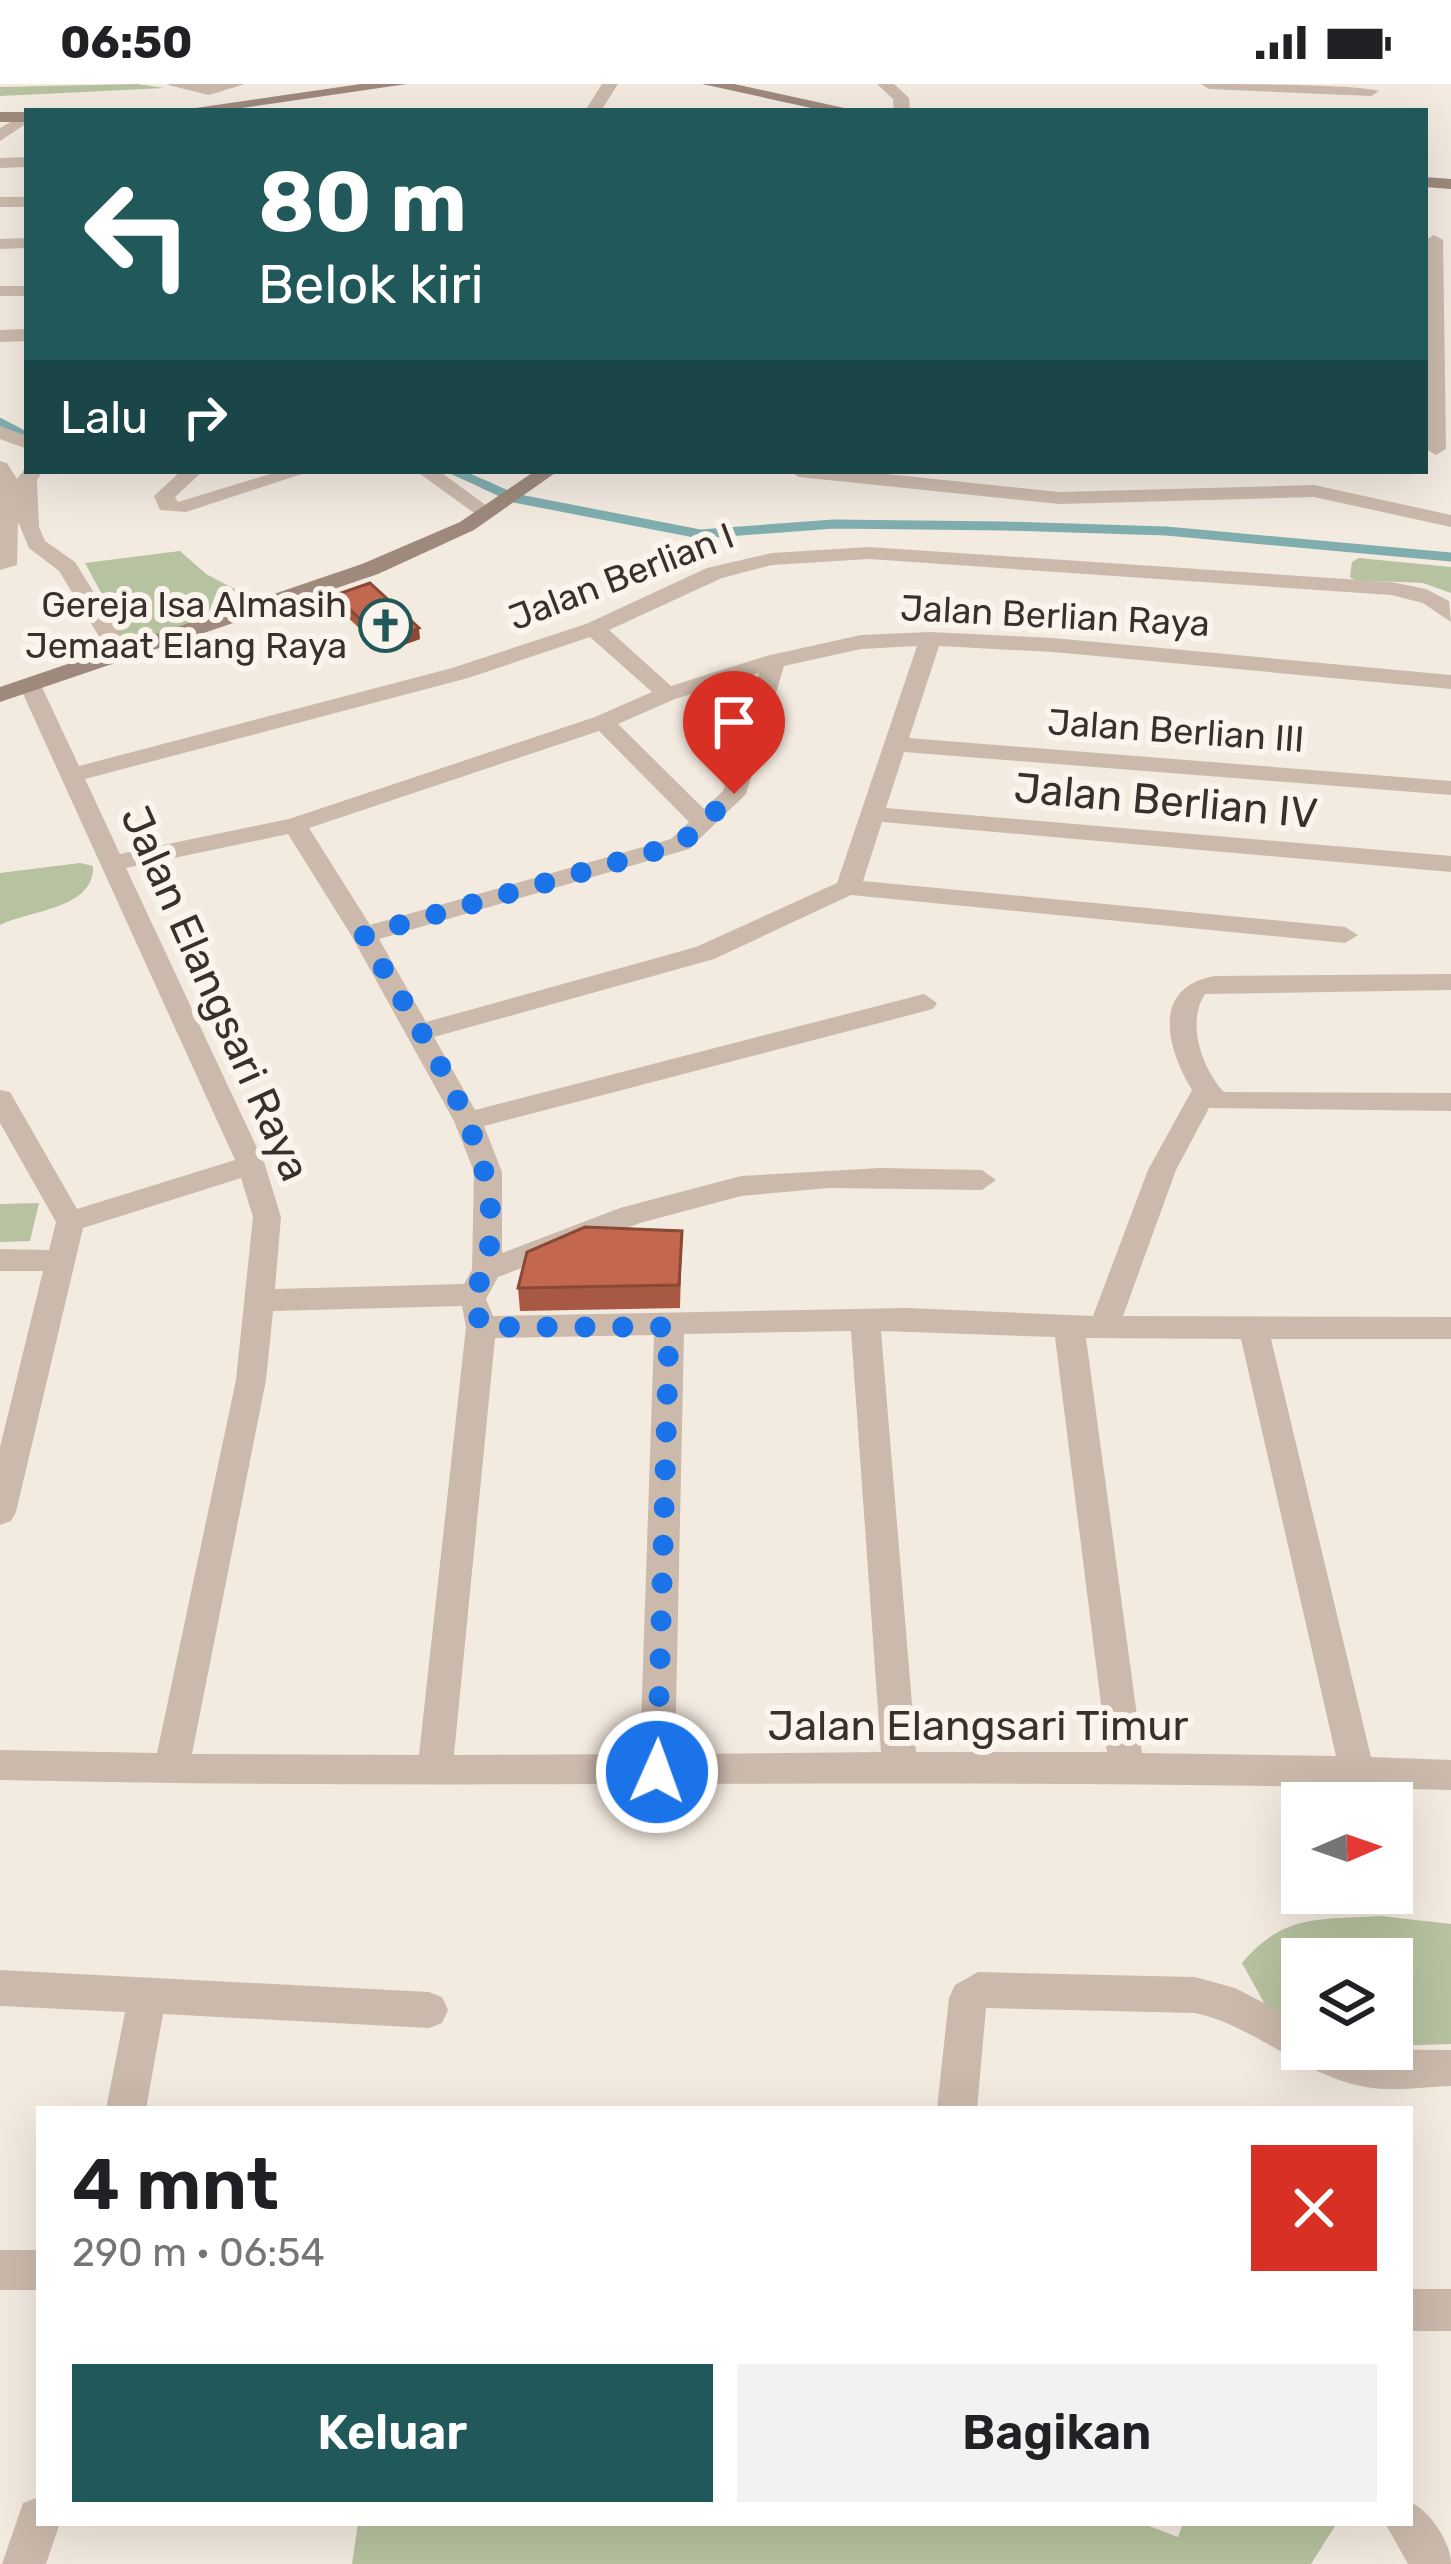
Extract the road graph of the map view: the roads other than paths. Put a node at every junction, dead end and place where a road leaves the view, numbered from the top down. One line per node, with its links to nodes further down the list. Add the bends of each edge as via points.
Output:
1 (174, 84): 2 (street); 8 (street)
2 (237, 84)
3 (399, 84): 9 (main road)
4 (710, 84): 11 (main road)
5 (885, 84): 12 (street)
6 (1209, 84): 7 (street)
7 (1370, 88)
8 (216, 106): 9 (main road); 10 (main road)
9 (281, 106)
10 (203, 108)
11 (834, 108)
12 (902, 108)
13 (1437, 241): 14 (street)
14 (1443, 288): 15 (street)
15 (1444, 329): 16 (street)
16 (1444, 373): 17 (street)
17 (1438, 450)
18 (0, 467): 29 (street, via 10,484)
19 (31, 474): 33 (street, via 36,544 68,567)
20 (190, 474): 21 (street, via 164,496 167,506)
21 (291, 474)
22 (431, 474): 27 (street)
23 (544, 474): 27 (main road)
24 (830, 474): 25 (street, via 1060,497)
25 (1205, 481): 26 (street)
26 (1314, 481): 28 (street)
27 (495, 509): 33 (main road, via 370,569)
28 (1451, 521)
29 (6, 565)
30 (1451, 615): 31 (street, Jalan Berlian I, via 1420,594 1350,585 849,554 715,573)
31 (593, 629): 37 (street); 41 (street, Jalan Berlian I, via 362,701)
32 (930, 639): 34 (street, Jalan Berlian Raya); 35 (street, Jalan Berlian Raya); 40 (street)
33 (122, 656): 36 (main road)
34 (774, 661): 37 (street, Jalan Berlian Raya); 44 (street, via 734,794)
35 (1451, 682)
36 (30, 685): 38 (main road); 41 (street, Jalan Elangsari Raya)
37 (667, 694): 39 (street, Jalan Berlian Raya)
38 (0, 695)
39 (603, 722): 44 (street); 45 (street, Jalan Berlian Raya)
40 (896, 744): 42 (street, Jalan Berlian III); 43 (street)
41 (76, 774): 46 (street, Jalan Elangsari Raya)
42 (1451, 788)
43 (875, 814): 47 (street, Jalan Berlian IV); 48 (street)
44 (705, 824): 49 (street, via 680,844)
45 (295, 825): 46 (street, Jalan Berlian Raya); 49 (street)
46 (112, 863): 58 (street, Jalan Elangsari Raya)
47 (1451, 864)
48 (848, 887): 50 (street); 53 (street, via 705,952)
49 (364, 935): 53 (street)
50 (1346, 935)
51 (1451, 982): 54 (street, via 1196,988 1184,1018)
52 (924, 1003): 57 (street)
53 (418, 1034): 57 (street)
54 (1204, 1093): 55 (street, via 1242,1105); 66 (street, via 1162,1170)
55 (1451, 1102)
56 (4, 1117): 60 (street)
57 (469, 1121): 63 (street, via 488,1172)
58 (251, 1165): 60 (street); 64 (street, Jalan Elangsari Raya, via 267,1217)
59 (982, 1180): 63 (street, via 779,1180 715,1191 590,1230)
60 (70, 1222): 62 (street)
61 (0, 1260): 62 (street)
62 (62, 1261): 71 (street)
63 (480, 1297): 64 (street); 67 (street); 75 (street)
64 (259, 1300): 77 (street, Jalan Elangsari Raya, via 251,1380)
65 (866, 1321): 67 (street); 68 (street); 74 (street)
66 (1105, 1323): 68 (street); 69 (street)
67 (669, 1327): 78 (street)
68 (1069, 1327): 76 (street)
69 (1253, 1328): 70 (street); 79 (street)
70 (1451, 1328)
71 (13, 1405): 72 (street)
72 (0, 1512)
73 (0, 1765): 77 (street, Jalan Elangsari Timur)
74 (900, 1768): 76 (street, Jalan Elangsari Timur); 78 (street, Jalan Elangsari Timur)
75 (435, 1770): 77 (street, Jalan Elangsari Timur); 78 (street, Jalan Elangsari Timur)
76 (1127, 1770): 79 (street, Jalan Elangsari Timur)
77 (171, 1771)
78 (657, 1772)
79 (1357, 1772): 80 (street, Jalan Elangsari Timur)
80 (1451, 1775)
81 (0, 1988): 82 (street)
82 (147, 1995): 83 (street); 87 (street)
83 (429, 2009)
84 (1281, 2032): 88 (street, via 1195,1995 979,1990 968,1998)
85 (1413, 2068): 86 (street)
86 (1451, 2068)
87 (127, 2106)
88 (957, 2106)
89 (0, 2270): 90 (street)
90 (36, 2270)
91 (1413, 2310): 92 (street)
92 (1451, 2310)
93 (37, 2526): 95 (street)
94 (1409, 2526): 96 (street)
95 (24, 2564)
96 (1434, 2564)

